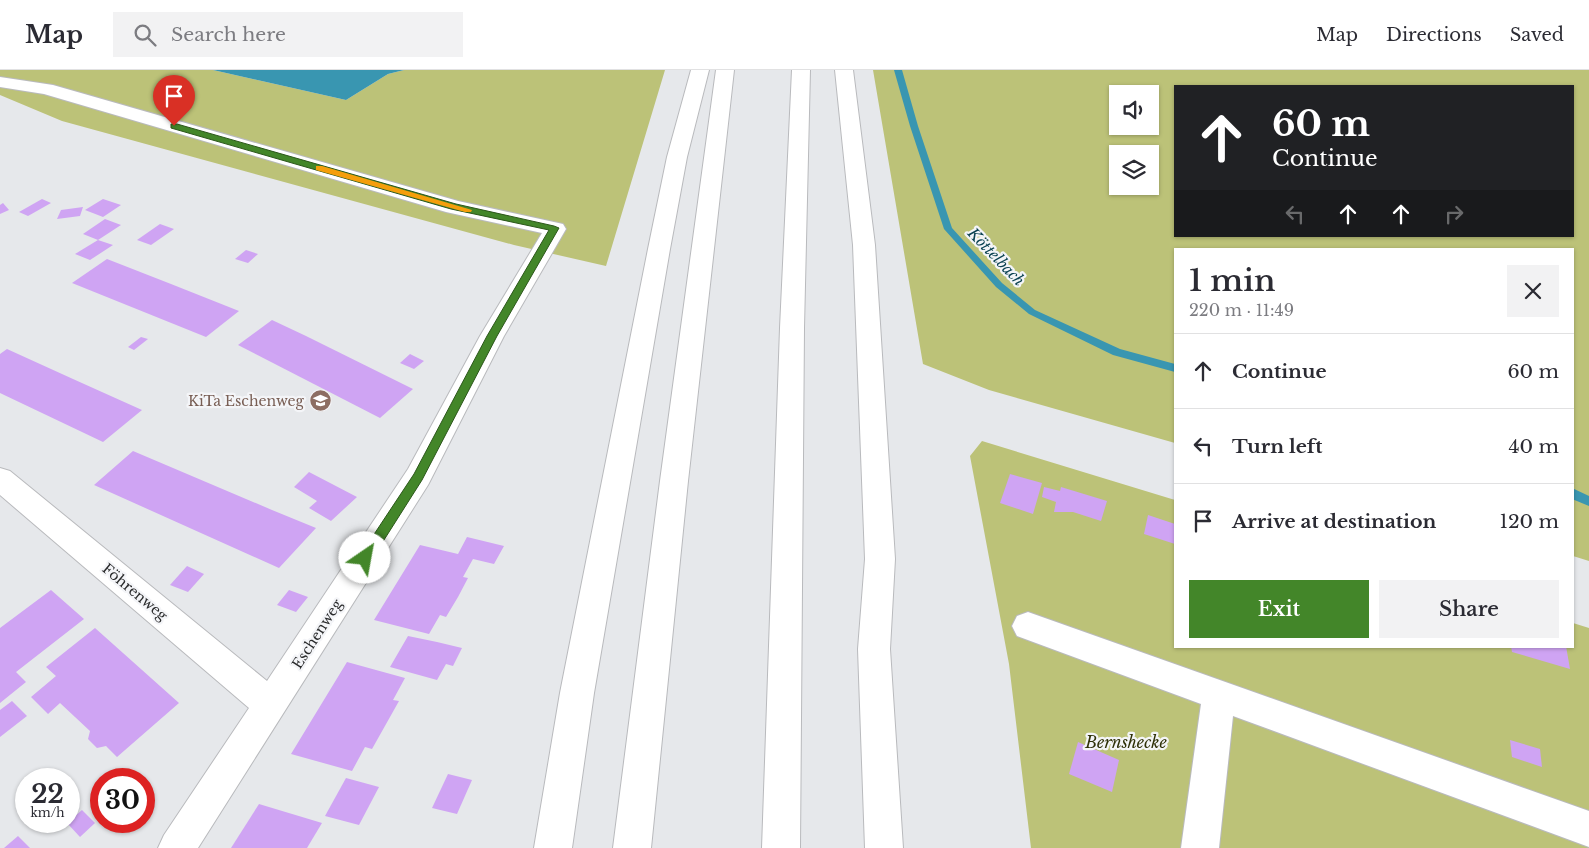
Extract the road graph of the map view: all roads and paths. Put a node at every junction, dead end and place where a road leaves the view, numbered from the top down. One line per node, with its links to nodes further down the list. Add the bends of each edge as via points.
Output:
1 (700, 70): 12 (main road, via 677,157 655,268 577,694)
2 (725, 70): 13 (main road)
3 (801, 70): 14 (main road)
4 (844, 70): 15 (main road, via 864,245 880,559 874,649)
5 (0, 82): 9 (main road, Eschenweg, via 46,89 454,207 554,228 492,336 418,477)
6 (0, 479): 9 (main road, Föhrenweg)
7 (1028, 626): 8 (main road)
8 (1219, 695): 10 (main road); 16 (main road)
9 (271, 705): 11 (main road, Eschenweg)
10 (1589, 829)
11 (177, 848)
12 (553, 848)
13 (632, 848)
14 (781, 848)
15 (884, 848)
16 (1200, 848)

